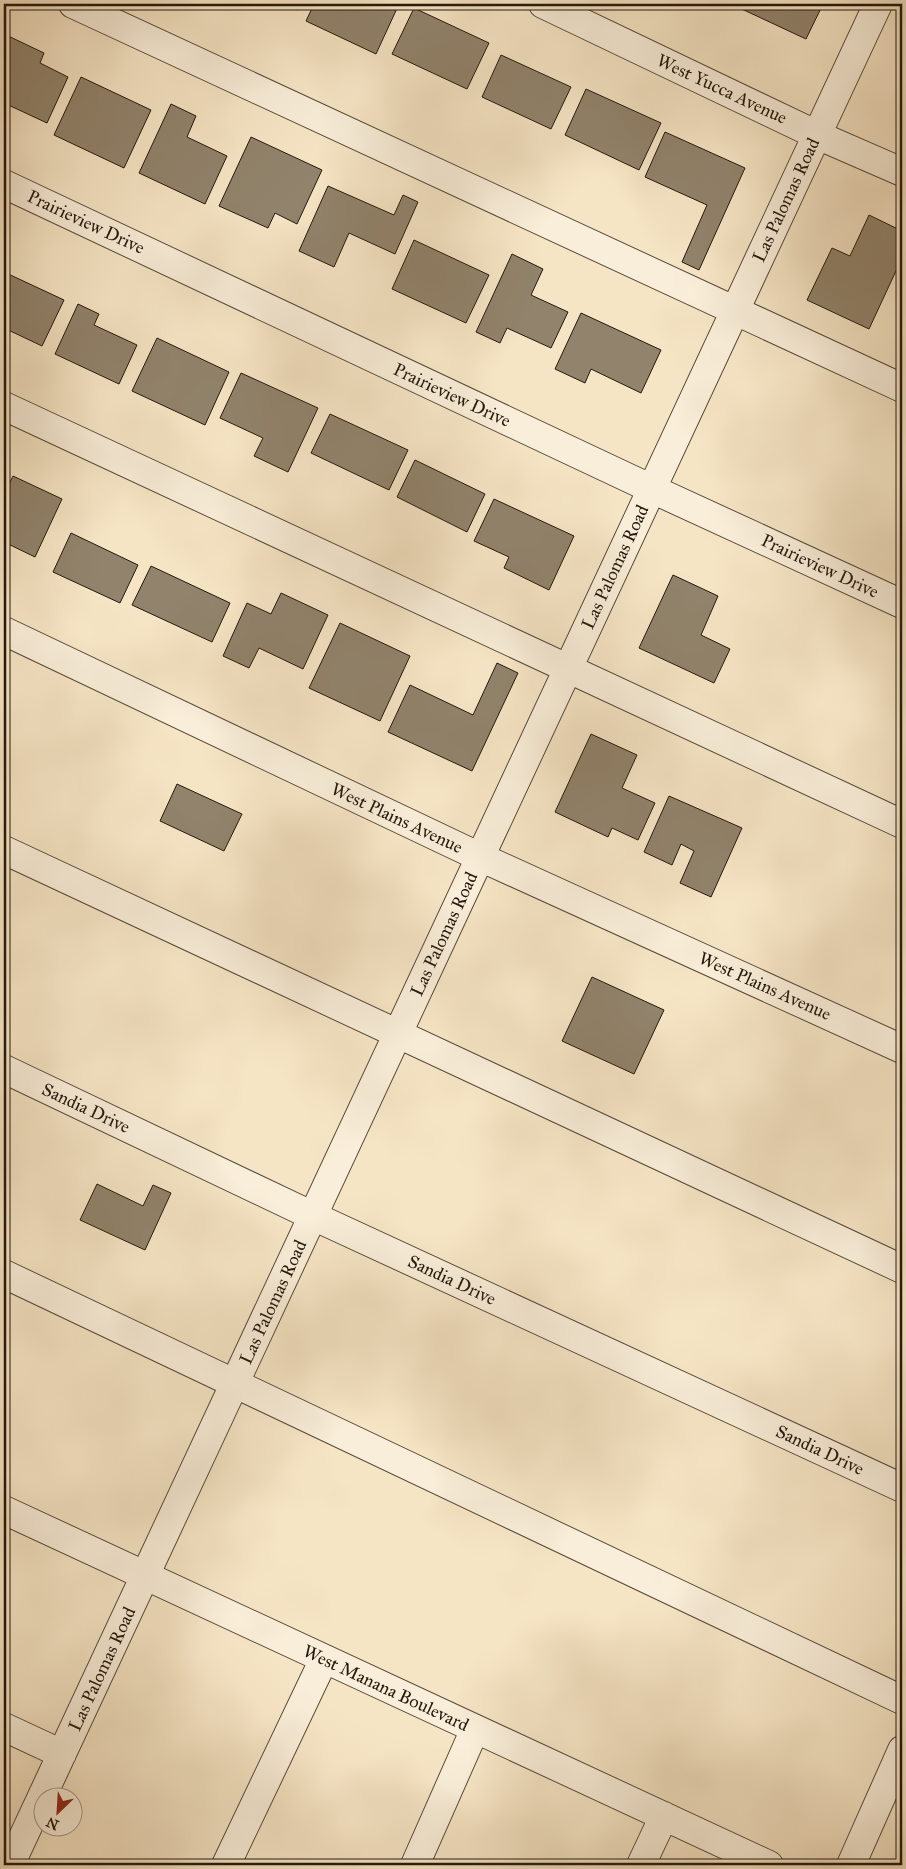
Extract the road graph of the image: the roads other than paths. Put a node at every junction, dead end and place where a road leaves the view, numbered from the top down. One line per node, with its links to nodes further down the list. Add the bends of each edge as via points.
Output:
1 (73, 4): 7 (street)
2 (543, 4): 4 (street, West Yucca Avenue)
3 (878, 4): 4 (street, Las Palomas Road)
4 (817, 134): 5 (street, West Yucca Avenue); 7 (street, Las Palomas Road)
5 (902, 172)
6 (4, 184): 10 (street, Prairieview Drive)
7 (734, 312): 8 (street); 10 (street, Las Palomas Road)
8 (902, 388)
9 (4, 406): 13 (street)
10 (652, 489): 11 (street, Prairieview Drive); 13 (street, Las Palomas Road)
11 (902, 604)
12 (4, 631): 16 (street, West Plains Avenue)
13 (568, 669): 14 (street); 16 (street, Las Palomas Road)
14 (902, 824)
15 (4, 850): 17 (street)
16 (480, 857): 17 (street, Las Palomas Road); 18 (street, West Plains Avenue)
17 (397, 1035): 20 (street, Las Palomas Road); 21 (street)
18 (902, 1048)
19 (4, 1069): 20 (street, Sandia Drive)
20 (313, 1216): 23 (street, Las Palomas Road); 24 (street, Sandia Drive)
21 (902, 1269)
22 (4, 1274): 23 (street)
23 (235, 1384): 26 (street, Las Palomas Road); 28 (street)
24 (902, 1488)
25 (4, 1510): 26 (street, West Manana Boulevard)
26 (145, 1576): 27 (street, West Manana Boulevard); 32 (street, Las Palomas Road)
27 (324, 1659): 30 (street, West Manana Boulevard); 35 (street)
28 (902, 1700)
29 (4, 1727): 32 (street)
30 (475, 1729): 33 (street, West Manana Boulevard); 36 (street)
31 (902, 1750): 39 (street)
32 (62, 1754): 34 (street, Las Palomas Road)
33 (664, 1816): 37 (street); 38 (street, West Manana Boulevard)
34 (10, 1865)
35 (226, 1865)
36 (415, 1865)
37 (641, 1865)
38 (769, 1865)
39 (851, 1865)

